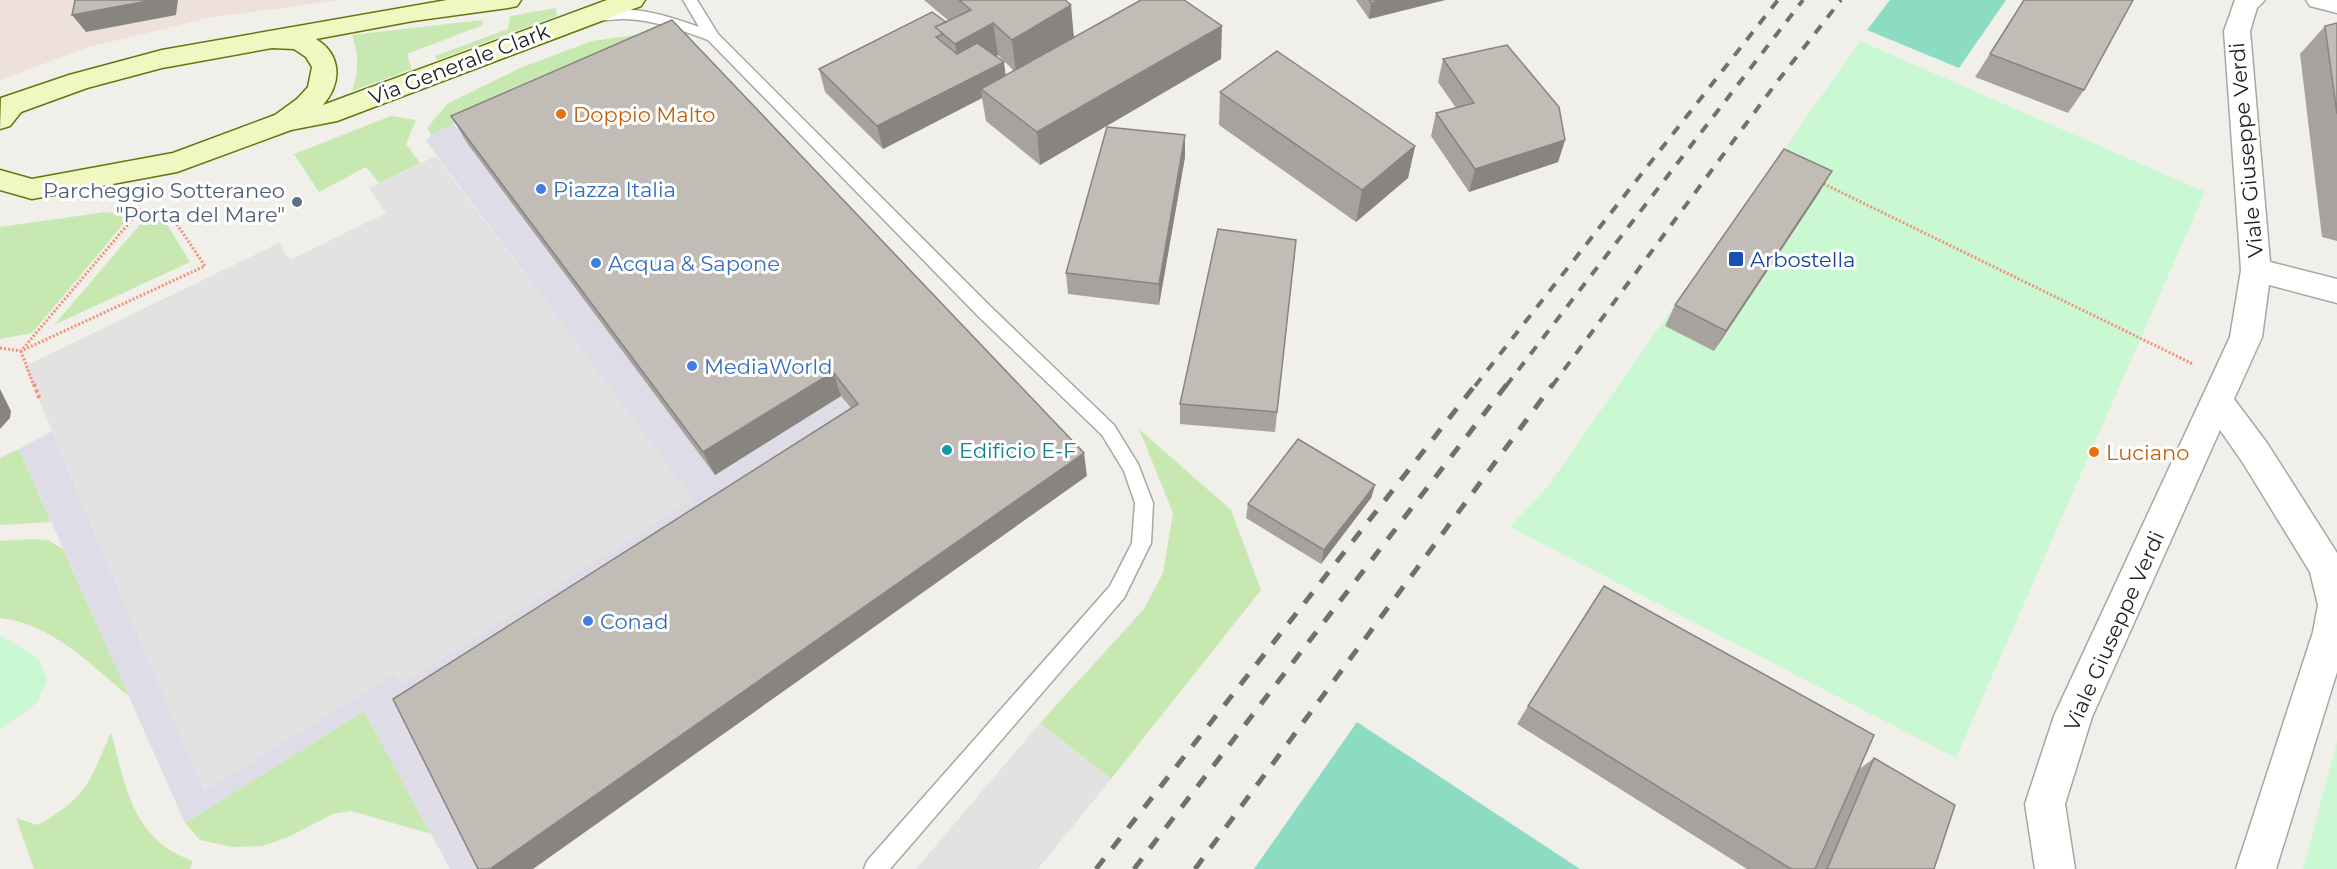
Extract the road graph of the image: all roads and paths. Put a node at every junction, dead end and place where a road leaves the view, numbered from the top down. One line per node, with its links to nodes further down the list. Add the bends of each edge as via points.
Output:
1 (508, 0): 9 (main road, Via Generale Clark)
2 (632, 0): 7 (main road, Via Generale Clark)
3 (690, 0): 8 (lane)
4 (2252, 0): 16 (street, Viale Giuseppe Verdi, via 2245,4 2236,31)
5 (2319, 0): 6 (street)
6 (2337, 5)
7 (587, 17): 8 (lane, via 612,13 640,16 671,21); 11 (main road, Via Generale Clark, via 327,114)
8 (713, 37): 22 (lane, via 985,312 1108,430 1132,469 1144,503 1141,543 1117,592)
9 (272, 39): 10 (main road, Via Generale Clark, via 117,70); 11 (main road, via 300,41 316,51 325,67 321,90)
10 (4, 111)
11 (285, 122): 14 (main road, via 177,162)
12 (0, 180): 14 (main road)
13 (1814, 180): 20 (path)
14 (33, 189): 15 (main road)
15 (0, 197)
16 (2256, 270): 17 (street, Viale Giuseppe Verdi); 20 (street, Viale Giuseppe Verdi, via 2246,337)
17 (2337, 291)
18 (0, 348): 19 (path)
19 (21, 351): 19 (path, via 140,210 168,211 205,266); 21 (path)
20 (2222, 390): 23 (street, Viale Giuseppe Verdi, via 2073,716 2045,804); 24 (street, via 2255,453 2311,540 2333,586 2336,605 2331,632)
21 (40, 400)
22 (875, 869)
23 (2055, 869)
24 (2256, 869)

